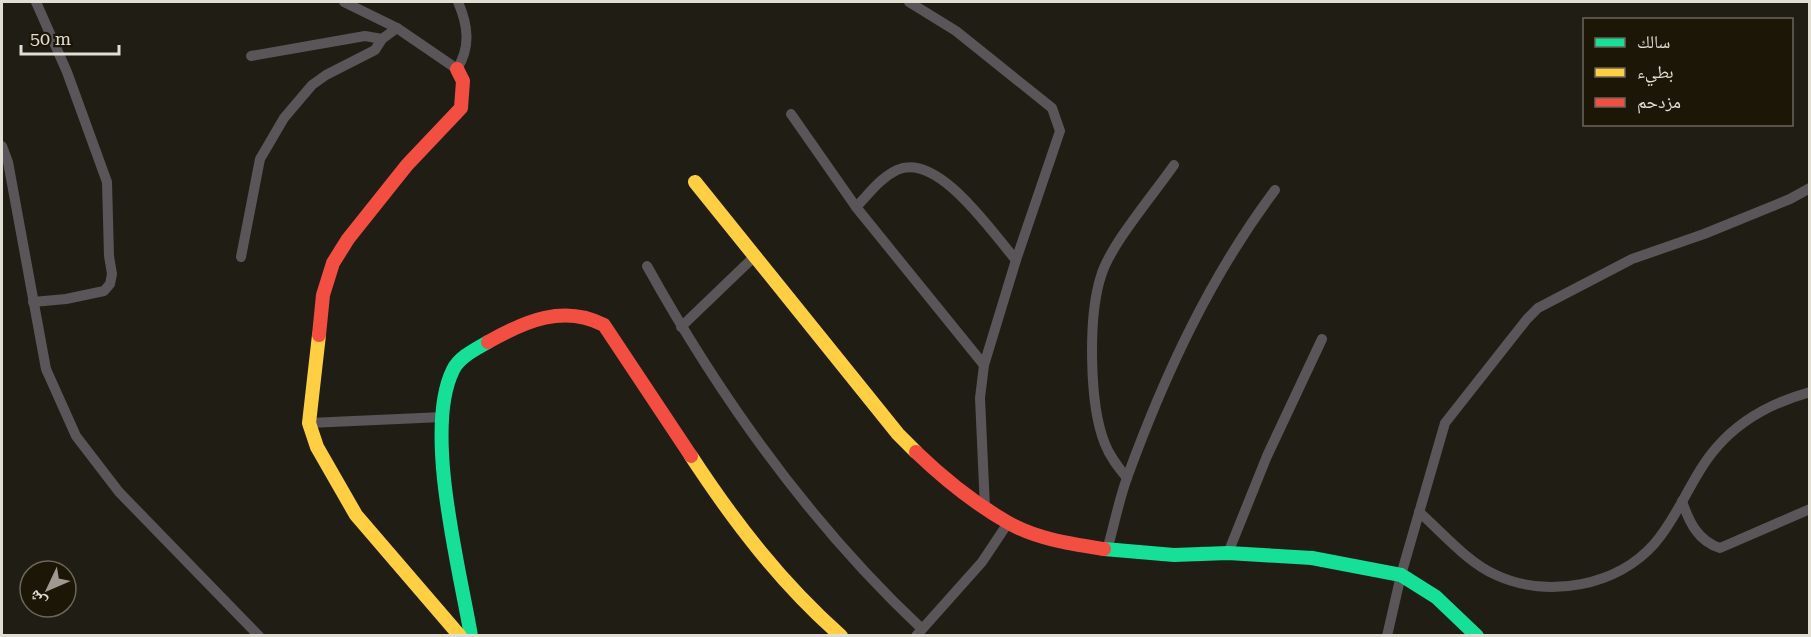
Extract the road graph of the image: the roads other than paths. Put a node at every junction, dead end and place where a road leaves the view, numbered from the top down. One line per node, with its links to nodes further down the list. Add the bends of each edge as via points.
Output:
1 (36, 2): 20 (street, via 107,182 112,274 104,291)
2 (344, 2): 5 (street)
3 (458, 2): 8 (street, via 466,23 467,42)
4 (909, 2): 18 (street, via 992,59 1052,108 1058,119 1059,141)
5 (398, 28): 6 (street); 8 (street)
6 (382, 39): 7 (street, via 365,36); 17 (street, via 369,54 312,85 278,128 260,159)
7 (251, 56)
8 (457, 69): 26 (street, via 463,81 461,108 407,165 333,263 323,295)
9 (791, 114): 15 (street)
10 (2, 146): 20 (street)
11 (1174, 165): 27 (street, via 1111,254 1101,275 1093,312 1097,416 1104,442)
12 (695, 182): 16 (street)
13 (1809, 188): 31 (street, via 1704,234 1632,259 1538,308 1452,412 1441,435)
14 (1275, 190): 27 (street, via 1247,227 1203,301)
15 (856, 207): 18 (street, via 882,179 900,169 935,173); 23 (street)
16 (756, 255): 21 (street); 29 (street, via 898,434 941,476)
17 (241, 257)
18 (1016, 261): 23 (street)
19 (647, 266): 21 (street)
20 (33, 302): 37 (street, via 45,369 76,436 119,492)
21 (681, 327): 36 (street, via 708,371 789,482)
22 (1322, 339): 34 (street, via 1267,456)
23 (984, 365): 29 (street, via 980,438)
24 (1809, 392): 28 (street, via 1762,410 1737,428 1717,447)
25 (443, 417): 26 (street); 39 (street, via 446,489); 40 (street, via 444,388 453,367 467,356 531,320 570,314 590,316 604,325 629,359 745,533 782,580)
26 (309, 423): 38 (street, via 317,447 357,515)
27 (1127, 478): 33 (street)
28 (1682, 501): 30 (street, via 1692,527 1704,540 1720,548); 31 (street, via 1656,542 1641,557 1601,580 1575,586 1545,586 1496,576)
29 (985, 508): 32 (street)
30 (1809, 509)
31 (1419, 512): 35 (street)
32 (1008, 523): 33 (street, via 1057,541); 36 (street, via 982,562)
33 (1107, 550): 34 (street, via 1174,555)
34 (1228, 553): 35 (street, via 1312,558)
35 (1401, 575): 41 (street); 42 (street, via 1436,597)
36 (919, 632)
37 (259, 636)
38 (460, 636)
39 (471, 636)
40 (841, 636)
41 (1387, 636)
42 (1477, 636)

